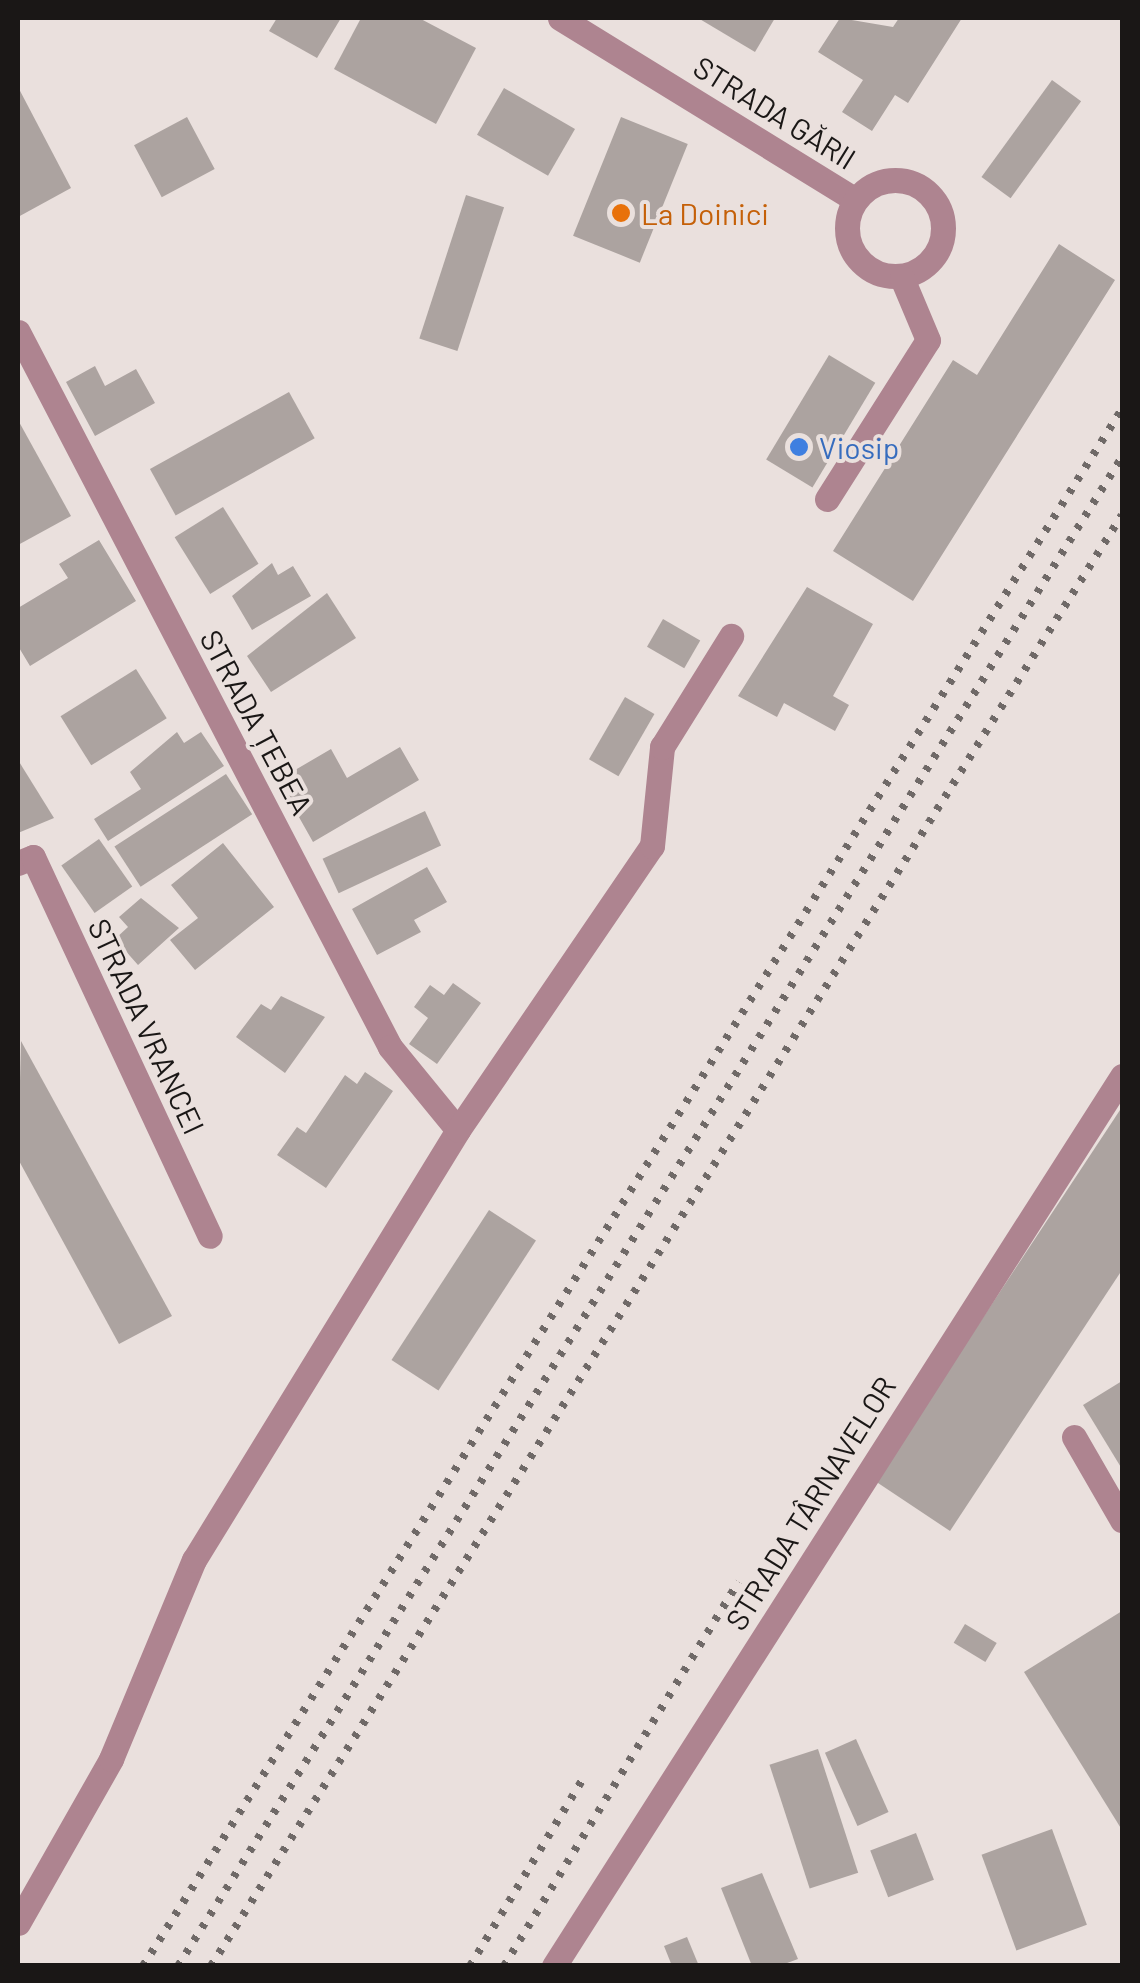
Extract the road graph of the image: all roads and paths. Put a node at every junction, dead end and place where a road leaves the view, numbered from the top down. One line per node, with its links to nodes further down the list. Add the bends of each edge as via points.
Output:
1 (560, 18): 2 (street, STRADA GĂRII)
2 (854, 199): 3 (street, via 845,236 866,269); 3 (street, via 880,180 912,182 938,202 945,234 931,262)
3 (902, 278): 5 (street, via 928,340)
4 (18, 332): 9 (street, STRADA ȚEBEA, via 390,1047)
5 (827, 499)
6 (731, 636): 9 (street, via 662,746 652,846)
7 (18, 863): 10 (street, STRADA VRANCEI, via 32,857)
8 (1122, 1076): 14 (street, STRADA TÂRNAVELOR)
9 (458, 1130): 13 (street, via 194,1560 111,1759)
10 (210, 1236)
11 (1074, 1437): 12 (street)
12 (1122, 1520)
13 (18, 1923)
14 (554, 1966)

